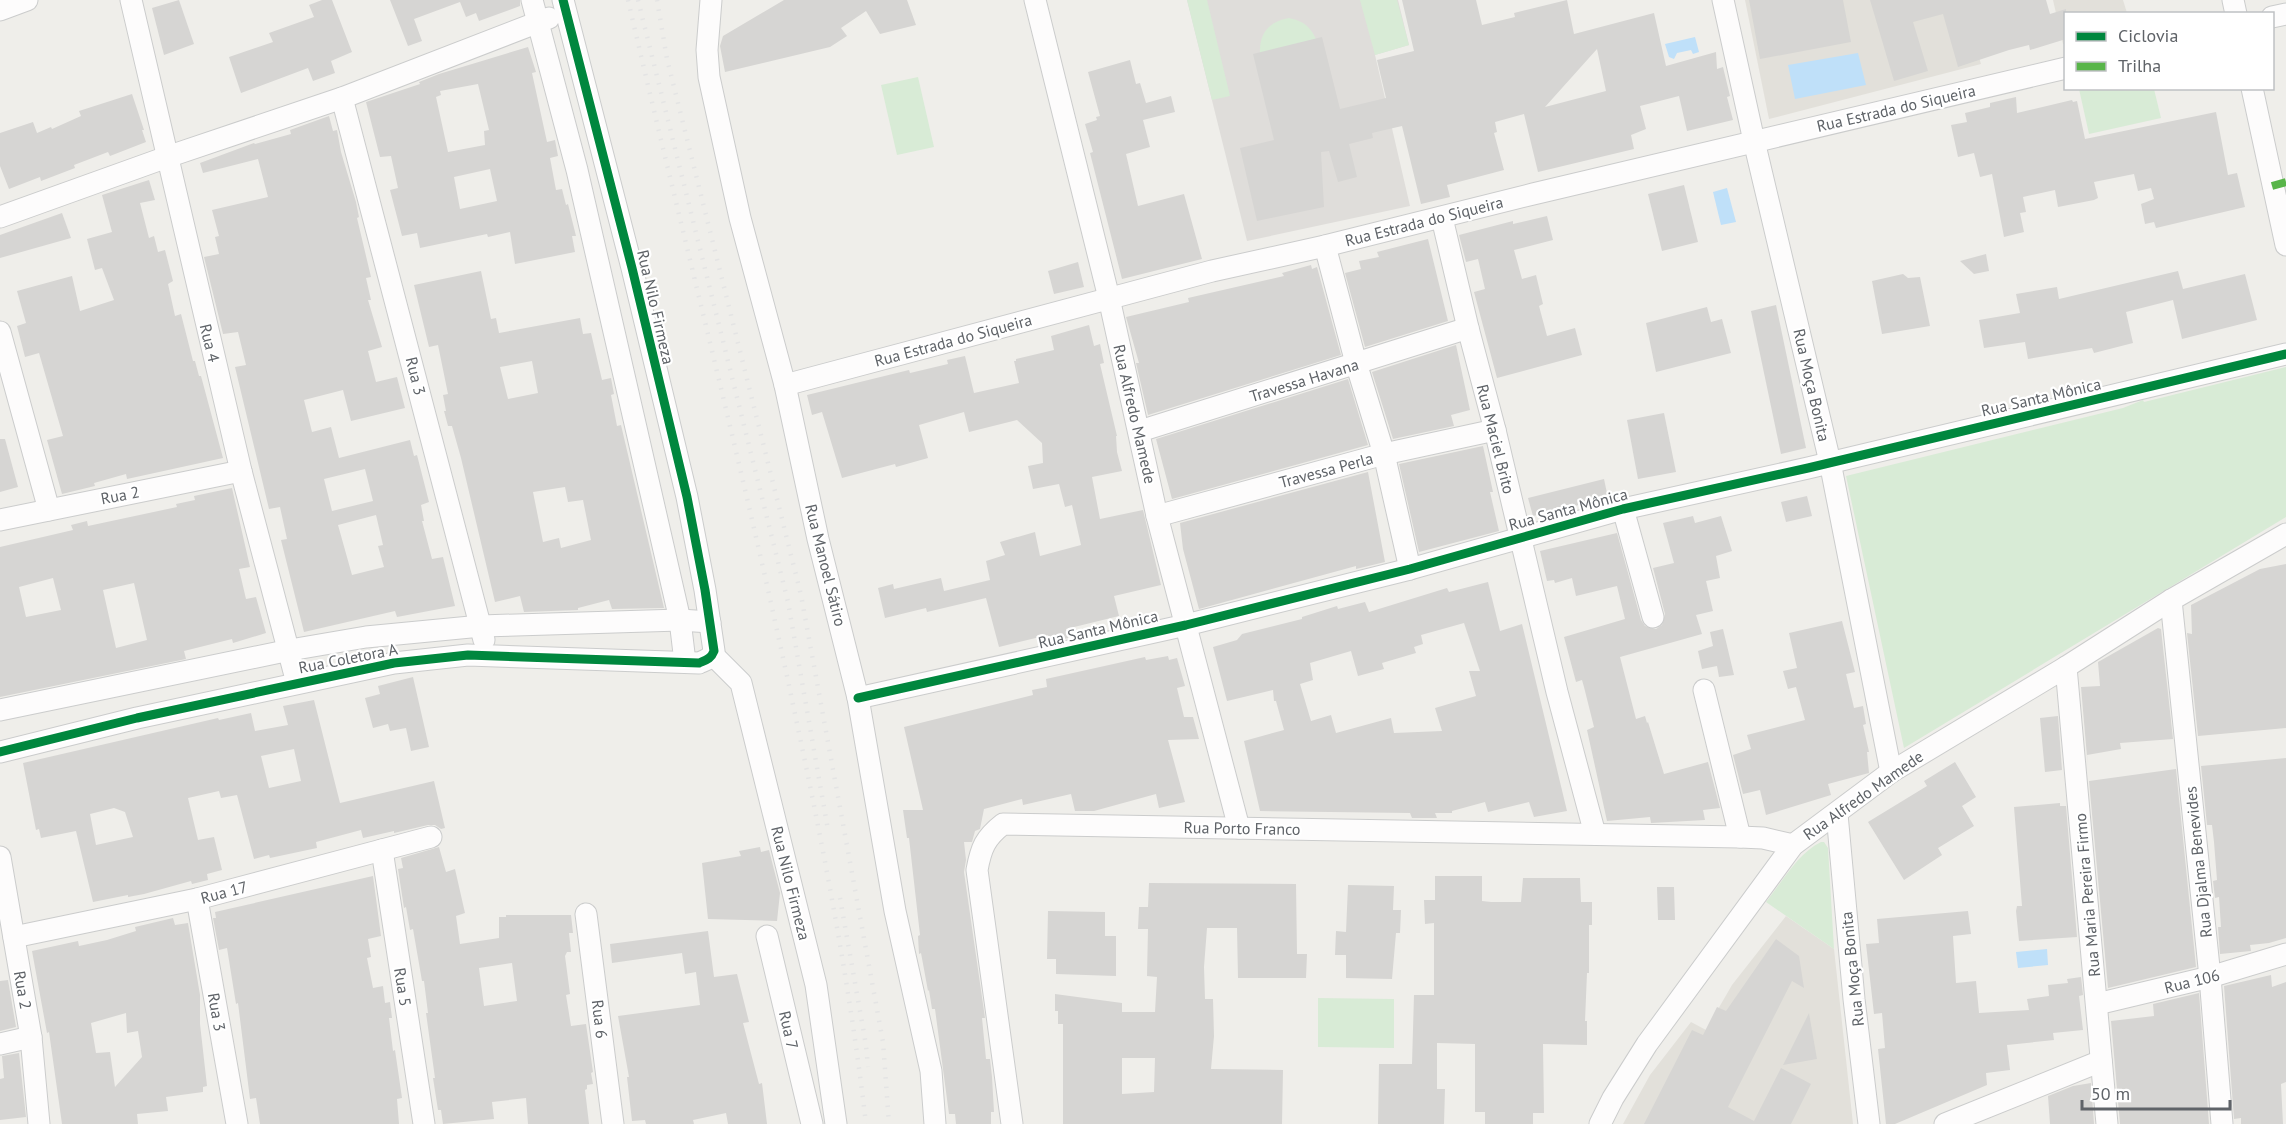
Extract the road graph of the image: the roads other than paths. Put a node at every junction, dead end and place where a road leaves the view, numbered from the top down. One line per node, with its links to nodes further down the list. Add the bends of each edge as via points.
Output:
1 (27, 0): 8 (street)
2 (131, 0): 14 (street, Rua 4)
3 (532, 0): 9 (street)
4 (1035, 0): 20 (street, Rua Alfredo Mamede)
5 (1723, 0): 13 (street, Rua Moça Bonita)
6 (716, 3): 25 (street, Rua Manoel Sátiro, via 707,50 709,77 740,218)
7 (565, 6): 9 (street); 41 (street, Rua Nilo Firmeza, via 687,497)
8 (0, 10)
9 (538, 22): 12 (street); 40 (street, via 577,170)
10 (2064, 68): 13 (street, Rua Estrada do Siqueira)
11 (2253, 90): 15 (street)
12 (342, 98): 14 (street); 43 (street, Rua 3)
13 (1754, 141): 17 (street, Rua Estrada do Siqueira); 29 (street, Rua Moça Bonita)
14 (167, 157): 16 (street); 30 (street, Rua 4)
15 (2279, 184): 18 (street)
16 (0, 217)
17 (1442, 218): 19 (street, Rua Estrada do Siqueira); 21 (street, Rua Maciel Brito)
18 (2286, 245)
19 (1325, 246): 20 (street, Rua Estrada do Siqueira); 24 (street)
20 (1109, 298): 25 (street, Rua Estrada do Siqueira); 27 (street, Rua Alfredo Mamede)
21 (1468, 328): 24 (street, Travessa Havana); 26 (street, Rua Maciel Brito)
22 (0, 332): 32 (street)
23 (2286, 354): 29 (street, Rua Santa Mônica)
24 (1356, 363): 27 (street, Travessa Havana); 28 (street)
25 (785, 385): 51 (street, Rua Manoel Sátiro)
26 (1496, 430): 28 (street, Travessa Perla); 36 (street, Rua Maciel Brito)
27 (1140, 431): 33 (street, Rua Alfredo Mamede)
28 (1384, 454): 33 (street, Travessa Perla); 37 (street)
29 (1830, 462): 31 (street, Rua Santa Mônica); 54 (street, Rua Moça Bonita)
30 (241, 471): 32 (street, Rua 2); 44 (street, Rua 4)
31 (1623, 509): 36 (street, Rua Santa Mônica); 39 (street)
32 (49, 510): 34 (street, Rua 2)
33 (1158, 516): 42 (street, Rua Alfredo Mamede)
34 (0, 520)
35 (2286, 534): 38 (street, Rua Alfredo Mamede)
36 (1520, 538): 37 (street, Rua Santa Mônica); 57 (street, Rua Maciel Brito)
37 (1410, 569): 42 (street, Rua Santa Mônica)
38 (2171, 600): 48 (street, Rua Alfredo Mamede); 68 (street, Rua Djalma Benevides)
39 (1653, 616)
40 (680, 620): 41 (street, Rua Coletora A); 43 (street, Rua Coletora A); 47 (street)
41 (710, 622): 46 (street, Rua Nilo Firmeza, via 714,651)
42 (1186, 625): 51 (street, Rua Santa Mônica); 56 (street, Rua Alfredo Mamede)
43 (481, 626): 44 (street, Rua Coletora A, via 366,637); 45 (street, Rua 3)
44 (290, 650): 49 (street, Rua 4); 52 (street, Rua Coletora A)
45 (488, 656): 47 (street, Rua Coletora A); 49 (street, Rua Coletora A, via 394,663)
46 (711, 657): 47 (street, Rua Coletora A, via 699,663); 78 (street, Rua Nilo Firmeza, via 741,683 816,985)
47 (686, 662)
48 (2066, 667): 54 (street, Rua Alfredo Mamede); 69 (street, Rua Maria Pereira Firmo)
49 (297, 683): 53 (street, Rua Coletora A)
50 (1704, 690): 59 (street)
51 (858, 698): 79 (street, Rua Manoel Sátiro, via 895,911 931,1071)
52 (0, 710)
53 (0, 752)
54 (1891, 772): 55 (street, Rua Alfredo Mamede)
55 (1837, 814): 60 (street, Rua Alfredo Mamede); 82 (street, Rua Moça Bonita)
56 (1239, 828): 57 (street, Rua Porto Franco); 80 (street, Rua Porto Franco, via 1003,824 990,834 976,870)
57 (1596, 834): 59 (street, Rua Porto Franco)
58 (431, 837): 61 (street, Rua 17)
59 (1740, 837): 60 (street, Rua Porto Franco)
60 (1793, 845): 81 (street, Rua Alfredo Mamede, via 1647,1044)
61 (382, 850): 63 (street, Rua 17); 75 (street, Rua 5)
62 (0, 856): 66 (street, Rua 2)
63 (197, 900): 66 (street, Rua 17); 74 (street, Rua 3)
64 (586, 914): 76 (street, Rua 6)
65 (767, 936): 77 (street, Rua 7)
66 (14, 937): 70 (street, Rua 2)
67 (2286, 954): 68 (street, Rua 106)
68 (2210, 977): 69 (street, Rua 106); 85 (street, Rua Djalma Benevides)
69 (2097, 1004): 72 (street, Rua Maria Pereira Firmo)
70 (31, 1037): 71 (street); 73 (street, Rua 2)
71 (0, 1044)
72 (2101, 1060): 83 (street); 84 (street, Rua Maria Pereira Firmo)
73 (39, 1124)
74 (237, 1124)
75 (424, 1124)
76 (613, 1124)
77 (812, 1124)
78 (836, 1124)
79 (935, 1124)
80 (1012, 1124)
81 (1600, 1124)
82 (1869, 1124)
83 (1945, 1124)
84 (2107, 1124)
85 (2222, 1124)

